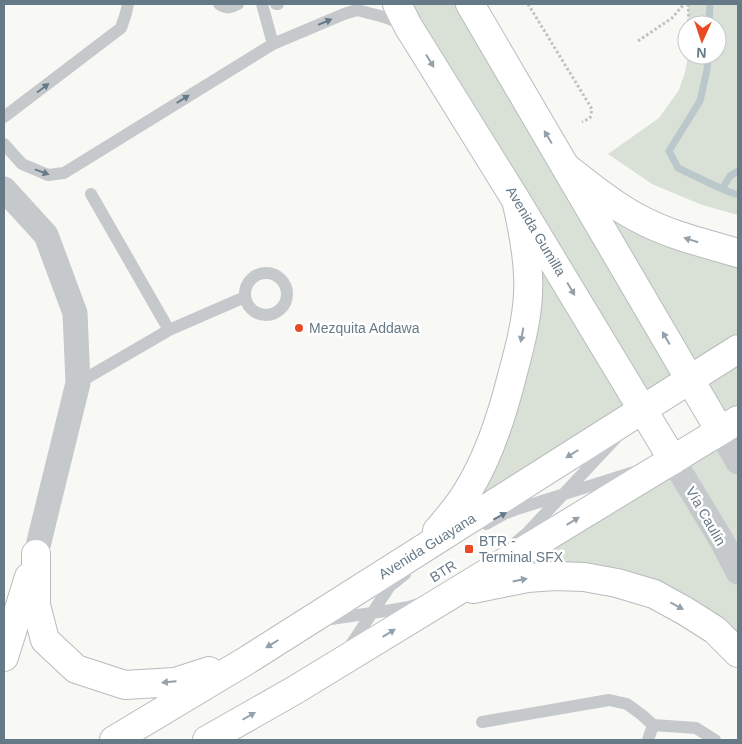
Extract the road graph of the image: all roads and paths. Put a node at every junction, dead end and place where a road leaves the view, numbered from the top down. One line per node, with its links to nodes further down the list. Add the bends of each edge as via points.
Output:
1 (128, 4): 11 (lane, one-way to 1, via 121,28)
2 (219, 4): 3 (lane, via 225,8)
3 (238, 4)
4 (262, 4): 10 (lane)
5 (470, 4): 14 (main road, one-way to 5)
6 (528, 4): 12 (path, via 592,109 590,118)
7 (684, 4): 9 (path, via 672,18)
8 (403, 15): 10 (lane, one-way to 8, via 357,10 384,17); 17 (main road, Avenida Gumilla, one-way to 17)
9 (638, 41)
10 (273, 44): 13 (lane, one-way to 10, via 22,164 48,175 64,173)
11 (4, 117)
12 (582, 122)
13 (4, 144)
14 (567, 168): 18 (main road, one-way to 14, via 669,233 636,217); 22 (main road, one-way to 14)
15 (4, 189): 23 (street, via 46,235 75,313)
16 (91, 194): 20 (lane)
17 (516, 200): 24 (main road, Avenida Gumilla, one-way to 24); 31 (main road, one-way to 31, via 525,241 527,310 507,396 496,431 472,485)
18 (738, 253)
19 (245, 297): 20 (lane)
20 (168, 330): 23 (lane)
21 (738, 349): 22 (main road, Avenida Guayana)
22 (690, 380): 24 (main road, Avenida Guayana); 25 (main road)
23 (78, 382): 30 (street)
24 (643, 409): 26 (main road, Avenida Gumilla); 28 (lane, BTR); 31 (main road, Avenida Guayana, one-way to 31)
25 (729, 426): 26 (main road); 27 (street)
26 (673, 460): 28 (lane, BTR); 32 (street, Vía Caulín); 33 (main road, one-way to 26)
27 (738, 462)
28 (563, 494): 29 (lane, BTR, one-way to 28, via 504,514); 34 (lane, BTR, via 527,533 493,558 418,604)
29 (475, 531)
30 (36, 554): 37 (main road); 38 (main road, one-way to 30, via 175,682 125,684 76,669 45,640 36,604)
31 (420, 558): 34 (lane, BTR, via 390,586); 35 (main road, Avenida Guayana)
32 (738, 572)
33 (454, 593): 36 (main road, one-way to 36, via 527,578 556,576 617,583 654,594 685,610 715,630); 39 (main road, one-way to 33)
34 (372, 613): 35 (lane, BTR); 39 (lane, BTR)
35 (307, 622): 38 (main road, Avenida Guayana, one-way to 38)
36 (738, 653)
37 (4, 657)
38 (249, 659): 42 (main road, Avenida Guayana)
39 (338, 664): 43 (main road, one-way to 39)
40 (482, 722): 41 (lane, via 609,700 627,704)
41 (653, 725): 44 (lane); 45 (lane, via 696,728)
42 (114, 740)
43 (207, 740)
44 (648, 740)
45 (716, 740)

